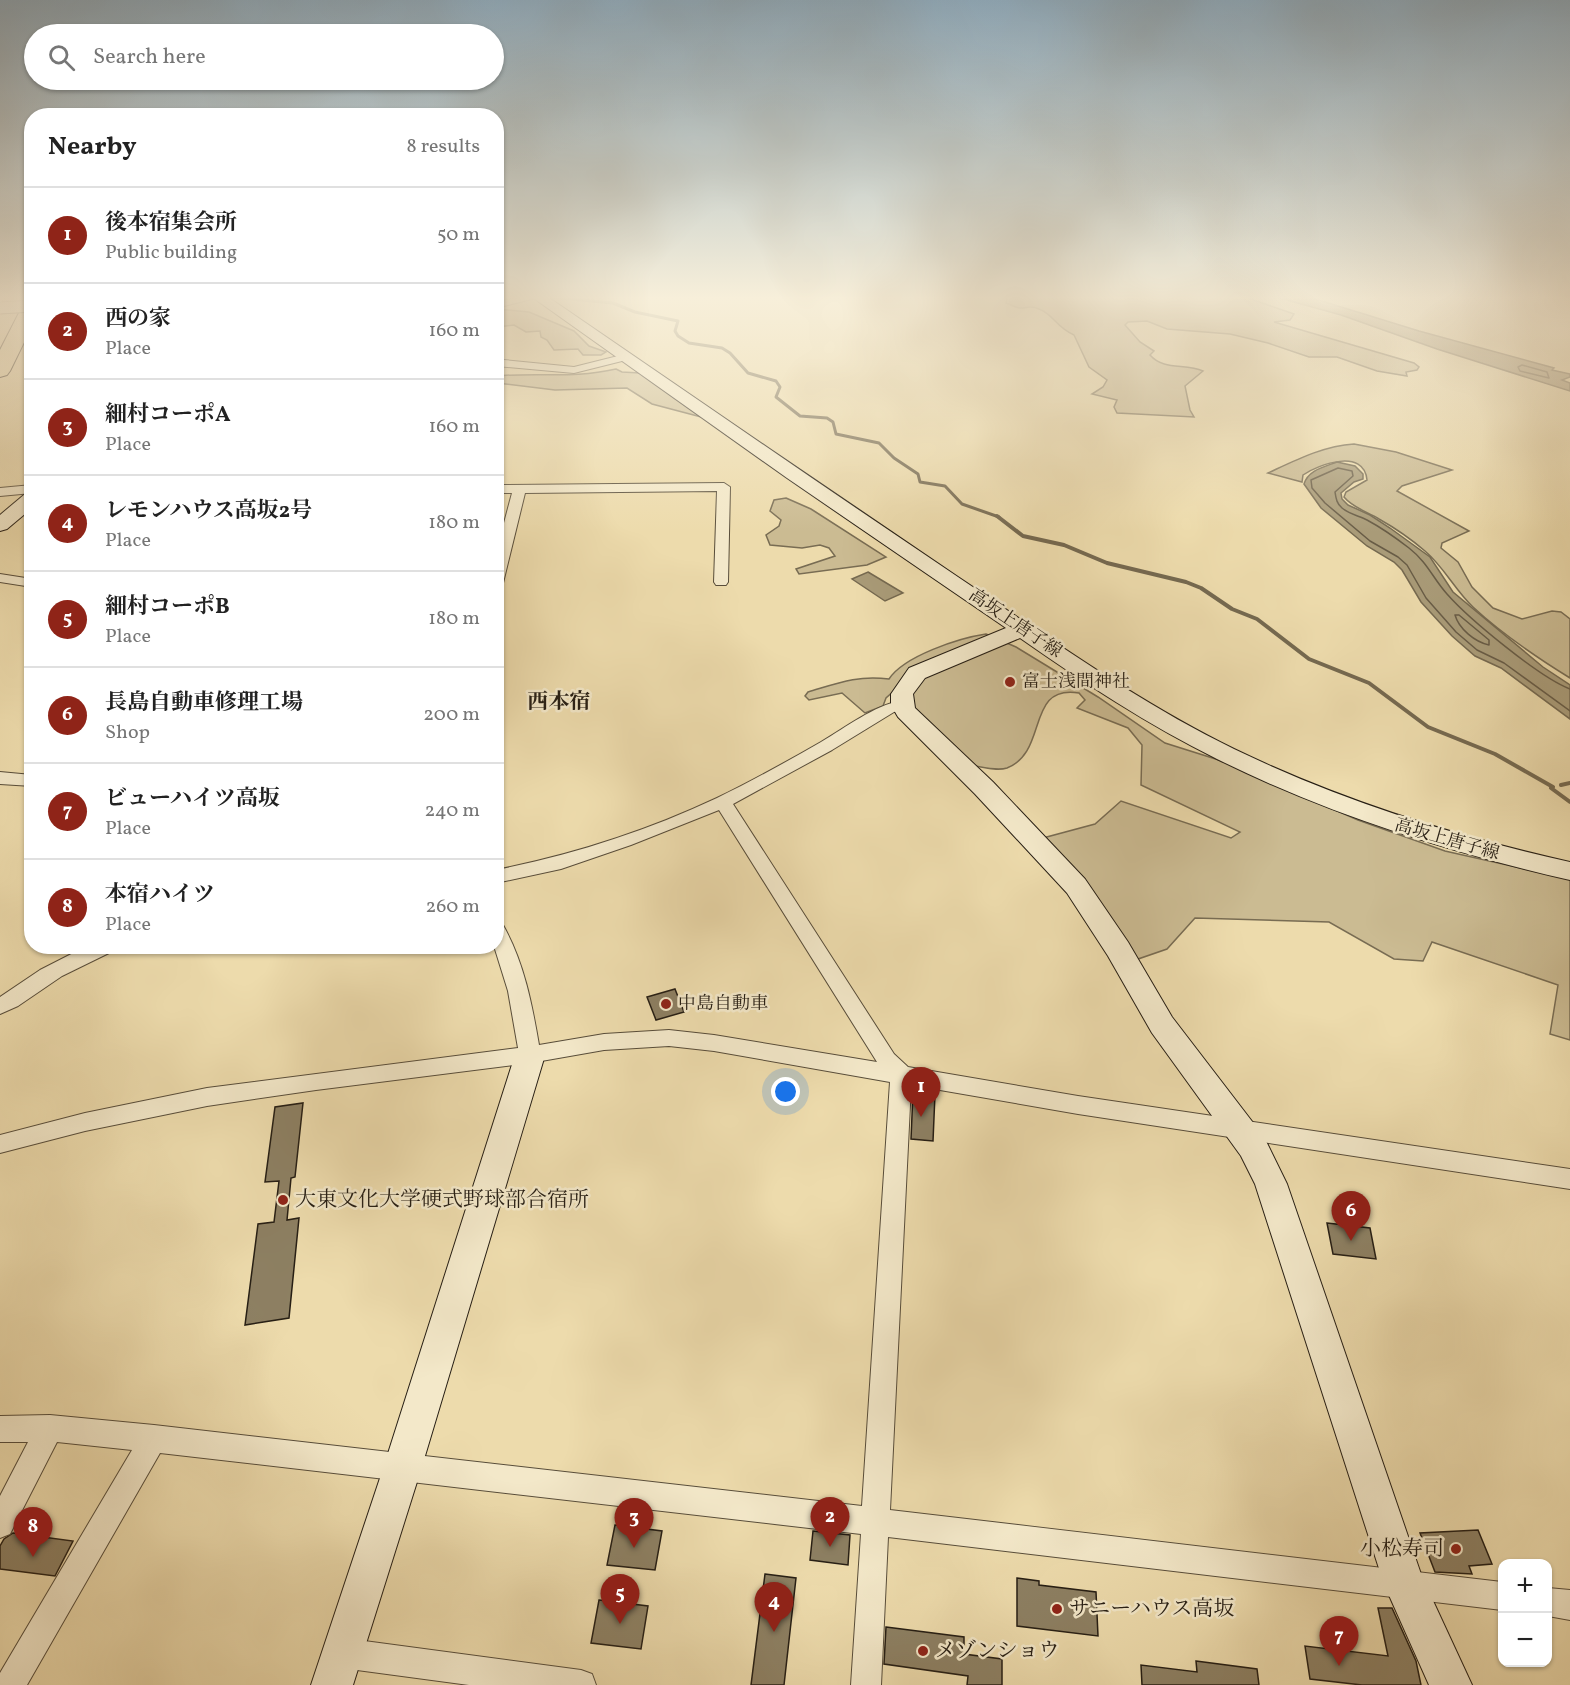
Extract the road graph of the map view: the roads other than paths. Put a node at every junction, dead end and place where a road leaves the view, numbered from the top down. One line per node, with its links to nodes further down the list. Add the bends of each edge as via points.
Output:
1 (653, 376): 12 (main road, 高坂上唐子線)
2 (504, 489): 3 (street)
3 (519, 489): 8 (street); 11 (street, via 724,487)
4 (24, 490): 5 (street)
5 (0, 492)
6 (24, 505): 7 (main road)
7 (0, 525)
8 (504, 550)
9 (0, 578): 10 (street)
10 (24, 582)
11 (721, 582)
12 (1022, 629): 13 (main road, via 917,673 905,687); 17 (main road, 高坂上唐子線, via 1168,723 1284,781 1419,832)
13 (902, 705): 16 (street, via 889,708); 24 (main road, via 1076,886 1118,948 1162,1025)
14 (0, 777): 15 (street)
15 (24, 780)
16 (723, 802): 18 (street, via 555,866); 23 (street, via 886,1060)
17 (1570, 871)
18 (504, 876)
19 (504, 946): 22 (street)
20 (89, 954): 21 (street)
21 (0, 1006)
22 (530, 1055): 23 (street, via 604,1042 669,1038); 25 (street, via 207,1097); 30 (main road)
23 (901, 1074): 24 (street); 31 (street)
24 (1240, 1130): 26 (street); 33 (main road, via 1254,1147 1271,1184)
25 (0, 1144)
26 (1570, 1179)
27 (50, 1428): 28 (street); 29 (street); 32 (street)
28 (0, 1429)
29 (154, 1438): 30 (street); 39 (street)
30 (403, 1466): 31 (street); 37 (main road)
31 (876, 1522): 33 (street); 41 (street)
32 (0, 1524)
33 (1404, 1584): 34 (street); 42 (main road)
34 (1498, 1595)
35 (1552, 1603): 36 (street)
36 (1570, 1605)
37 (337, 1669): 38 (street)
38 (520, 1681): 40 (street)
39 (10, 1685)
40 (581, 1685)
41 (866, 1685)
42 (1451, 1685)

